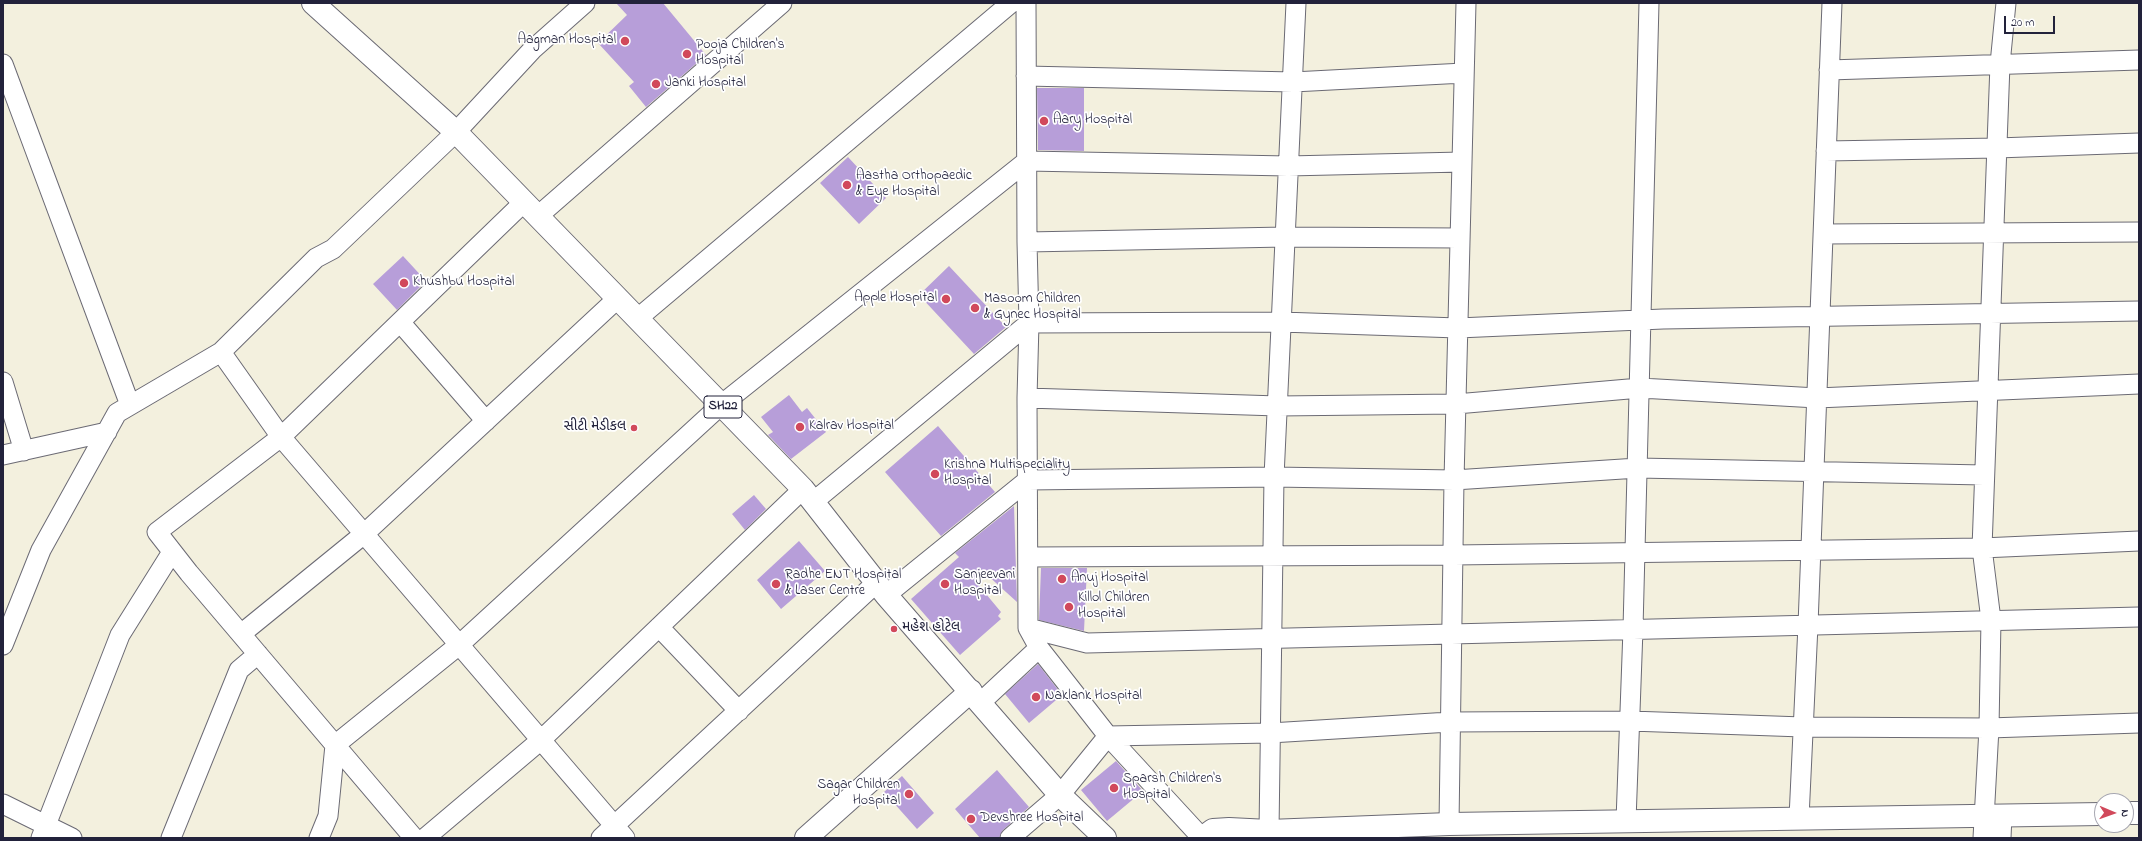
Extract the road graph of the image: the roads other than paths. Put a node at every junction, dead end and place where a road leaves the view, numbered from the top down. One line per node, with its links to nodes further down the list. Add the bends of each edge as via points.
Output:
1 (313, 3): 18 (street, SH22)
2 (585, 3): 18 (street, via 532,50)
3 (782, 3): 25 (street)
4 (1012, 3): 36 (street)
5 (1026, 3): 16 (street)
6 (1296, 3): 17 (street)
7 (1466, 3): 15 (street)
8 (1649, 3): 37 (street)
9 (1832, 3): 14 (street)
10 (2006, 3): 13 (street)
11 (2139, 60): 13 (street)
12 (3, 64): 50 (street)
13 (2000, 64): 14 (street); 20 (street)
14 (1829, 70): 21 (street)
15 (1464, 73): 17 (street); 23 (street)
16 (1026, 76): 17 (street); 22 (street)
17 (1292, 82): 24 (street)
18 (456, 132): 25 (street, SH22); 42 (street, via 333,249 316,258)
19 (2139, 143): 20 (street)
20 (1997, 148): 21 (street); 27 (street)
21 (1826, 151): 28 (street)
22 (1027, 161): 24 (street); 31 (street); 51 (street)
23 (1462, 162): 24 (street); 30 (street)
24 (1288, 166): 29 (street)
25 (531, 209): 32 (street, SH22); 38 (street)
26 (2139, 232): 27 (street)
27 (1993, 233): 28 (street); 34 (street)
28 (1823, 234): 35 (street)
29 (1285, 237): 30 (street); 31 (street); 39 (street)
30 (1460, 238): 41 (street)
31 (1027, 242): 40 (street)
32 (618, 298): 36 (street, SH22); 53 (street)
33 (2139, 311): 34 (street)
34 (1990, 313): 35 (street); 46 (street)
35 (1820, 316): 37 (street); 48 (street)
36 (637, 319): 51 (street, SH22)
37 (1642, 320): 41 (street); 45 (street)
38 (400, 322): 53 (street); 55 (street)
39 (1281, 322): 40 (street); 41 (street); 52 (street)
40 (1030, 323): 47 (street); 64 (street)
41 (1458, 328): 49 (street)
42 (221, 352): 50 (street); 55 (street)
43 (3, 382): 56 (street)
44 (2139, 384): 46 (street)
45 (1640, 388): 48 (street); 49 (street); 58 (street)
46 (1988, 391): 48 (street); 60 (street)
47 (1027, 398): 52 (street); 62 (street)
48 (1817, 398): 59 (street)
49 (1456, 404): 52 (street); 63 (street)
50 (130, 405): 54 (street, via 117,413)
51 (720, 405): 64 (street, SH22); 84 (street)
52 (1278, 406): 61 (street)
53 (486, 421): 65 (street)
54 (106, 432): 56 (street); 85 (street, via 41,550)
55 (281, 437): 65 (street); 69 (street, via 157,532)
56 (24, 451): 57 (street)
57 (3, 455)
58 (1638, 468): 59 (street); 63 (street); 70 (street)
59 (1814, 472): 60 (street); 68 (street)
60 (1984, 475): 67 (street)
61 (1274, 477): 62 (street); 63 (street); 72 (street)
62 (1028, 480): 73 (street); 74 (street)
63 (1454, 480): 71 (street)
64 (808, 496): 74 (street, SH22); 78 (street)
65 (364, 534): 81 (street); 84 (street)
66 (2139, 540): 67 (street)
67 (1982, 548): 68 (street); 76 (street)
68 (1811, 549): 70 (street); 77 (street)
69 (172, 552): 81 (street); 106 (street, via 120,635)
70 (1635, 553): 71 (street); 80 (street)
71 (1453, 555): 72 (street); 82 (street)
72 (1273, 556): 73 (street); 83 (street)
73 (1029, 557): 79 (street)
74 (881, 589): 88 (street, SH22); 89 (street)
75 (2139, 617): 76 (street)
76 (1991, 620): 77 (street); 94 (street)
77 (1808, 625): 80 (street); 93 (street)
78 (659, 627): 89 (street); 97 (street)
79 (1028, 628): 83 (street, via 1087,643); 86 (street)
80 (1633, 629): 82 (street); 90 (street)
81 (241, 634): 87 (street)
82 (1452, 634): 83 (street); 91 (street)
83 (1272, 638): 95 (street)
84 (459, 644): 97 (street); 98 (street)
85 (3, 645)
86 (1040, 648): 88 (street); 96 (street)
87 (258, 654): 98 (street); 110 (street, via 239,670)
88 (975, 697): 99 (street, SH22); 114 (street)
89 (739, 711): 108 (street)
90 (1630, 721): 91 (street); 93 (street); 104 (street)
91 (1450, 722): 95 (street); 105 (street)
92 (2139, 723): 94 (street)
93 (1803, 727): 94 (street); 103 (street)
94 (1989, 728): 102 (street)
95 (1270, 733): 96 (street); 107 (street)
96 (1108, 736): 99 (street); 117 (street)
97 (541, 740): 108 (street); 113 (street)
98 (335, 745): 111 (street, via 328,816); 112 (street)
99 (1060, 795): 115 (street); 116 (street, SH22)
100 (3, 804): 106 (street)
101 (2094, 814): 102 (street)
102 (1993, 816): 103 (street); 118 (street); 119 (street)
103 (1798, 818): 104 (street)
104 (1626, 821): 105 (street)
105 (1449, 824): 107 (street)
106 (43, 831): 109 (street, via 57,832)
107 (1269, 831): 117 (street, via 1214,830)
108 (614, 834)
109 (72, 838)
110 (171, 838)
111 (319, 838)
112 (414, 838)
113 (425, 838)
114 (806, 838)
115 (1010, 838)
116 (1105, 838)
117 (1202, 838)
118 (1984, 838)
119 (2001, 838)

